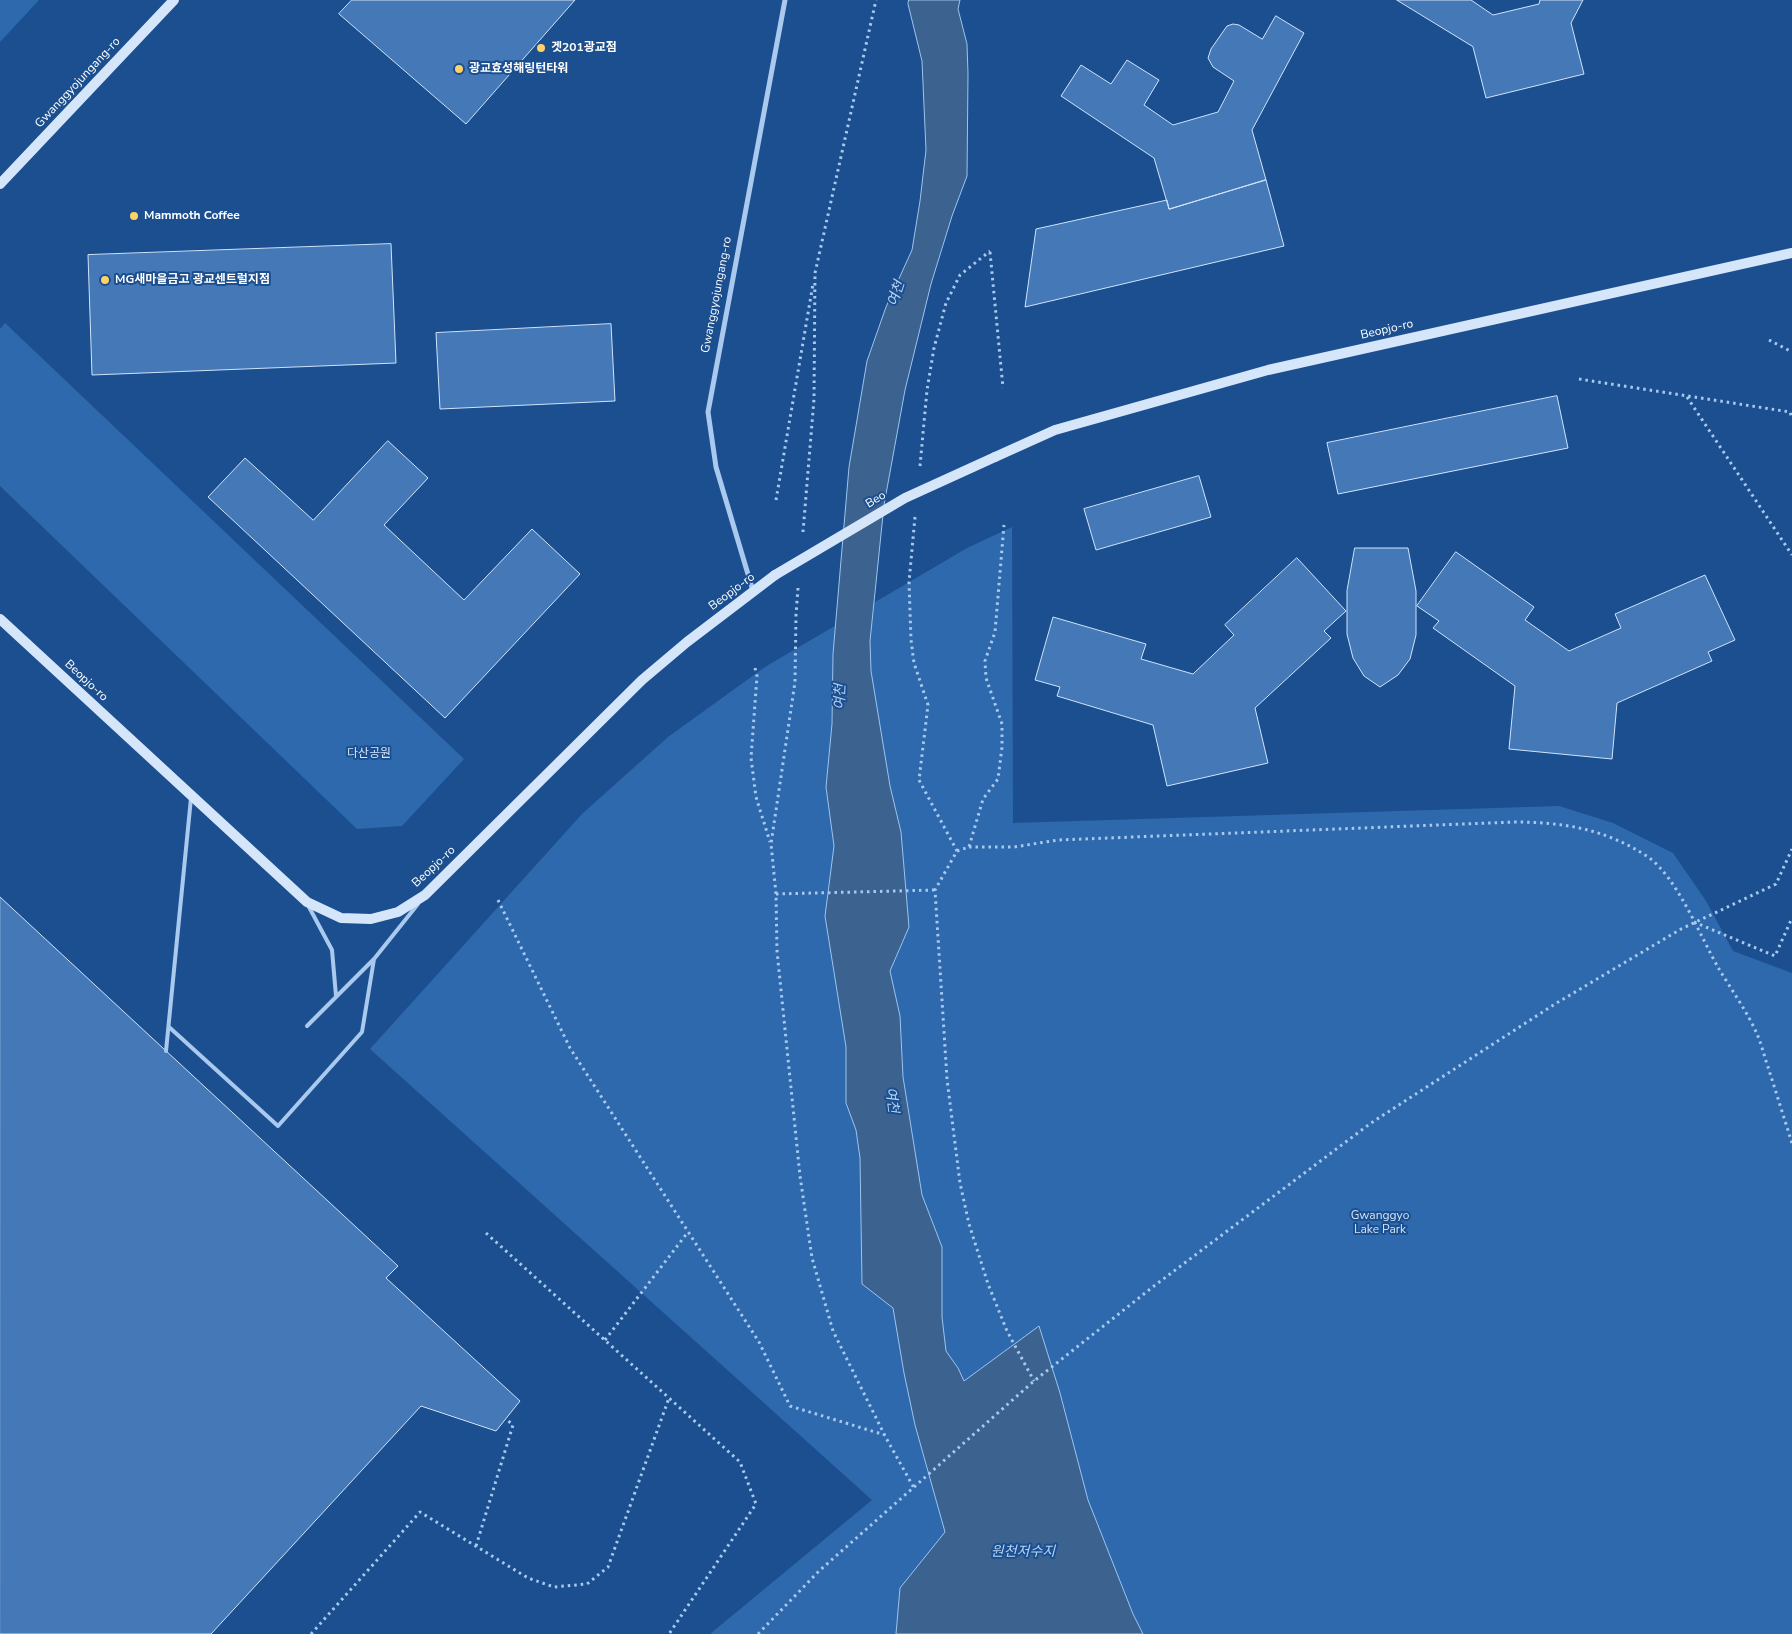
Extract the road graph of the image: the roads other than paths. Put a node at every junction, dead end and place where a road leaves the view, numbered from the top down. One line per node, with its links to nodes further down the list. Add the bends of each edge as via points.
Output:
1 (174, 0): 3 (street, Gwanggyojungang-ro)
2 (785, 0): 7 (street, Gwanggyojungang-ro, via 708,412 716,467)
3 (0, 184)
4 (1792, 253): 5 (street, Beopjo-ro, via 1268,370 1055,430)
5 (995, 457): 6 (street, Beo, bridge, via 905,498)
6 (775, 575): 7 (street, Beopjo-ro)
7 (753, 591): 10 (street, Beopjo-ro, via 642,680)
8 (0, 619): 9 (street, Beopjo-ro)
9 (192, 796): 11 (street, Beopjo-ro); 15 (lane)
10 (425, 894): 11 (street, Beopjo-ro, via 398,912 371,919 341,918); 12 (lane)
11 (307, 902): 13 (lane, via 332,950)
12 (374, 959): 13 (lane); 15 (lane, via 362,1032 278,1126)
13 (336, 996): 14 (lane)
14 (307, 1026)
15 (169, 1027): 16 (lane)
16 (166, 1051)

